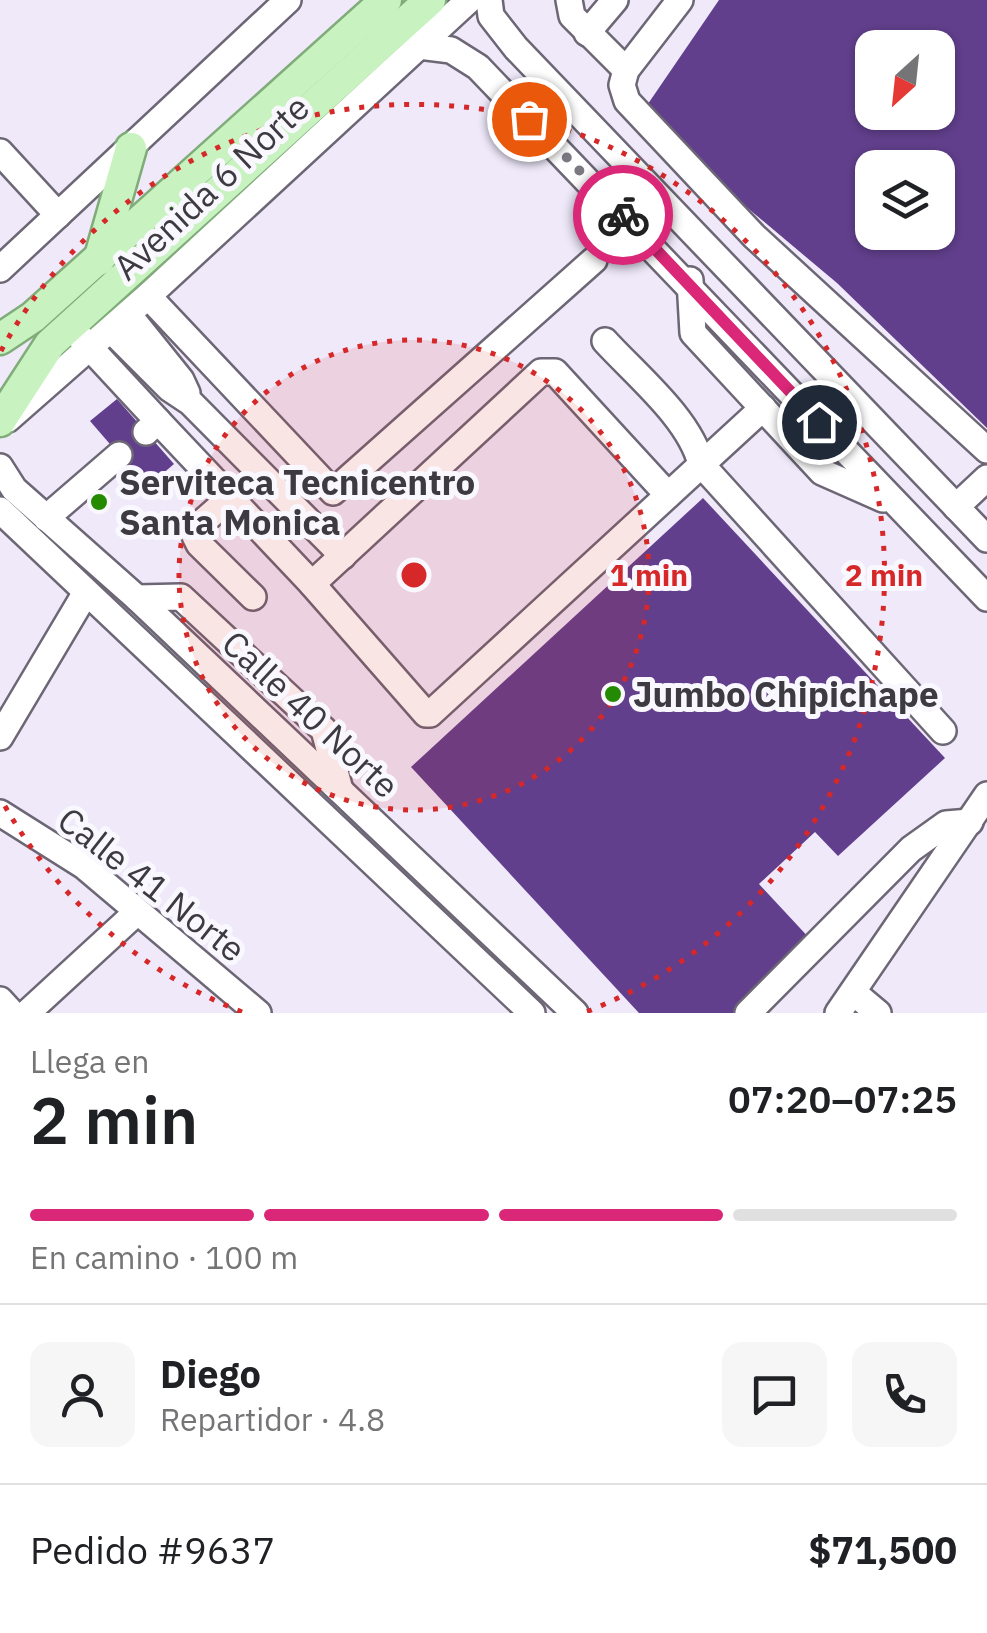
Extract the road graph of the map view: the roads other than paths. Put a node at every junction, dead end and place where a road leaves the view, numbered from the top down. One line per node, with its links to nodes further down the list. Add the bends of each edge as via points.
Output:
1 (288, 0): 12 (street)
2 (386, 0): 17 (main road, Avenida 6 Norte)
3 (430, 0): 24 (main road, Avenida 6 Norte)
4 (469, 0): 10 (street, Avenida 6 Norte)
5 (489, 0): 15 (street, via 491,16 516,48)
6 (569, 0): 9 (street, via 572,16)
7 (616, 0): 9 (street)
8 (680, 0): 11 (street)
9 (587, 33): 11 (street)
10 (419, 46): 16 (street, via 450,50 478,66); 22 (street, Avenida 6 Norte)
11 (626, 70): 31 (street, via 622,85 639,117 754,236)
12 (132, 148): 14 (street); 17 (main road)
13 (0, 152): 14 (street)
14 (58, 214): 20 (street)
15 (689, 230): 16 (street, via 694,248 688,257); 19 (street)
16 (662, 255): 21 (street)
17 (99, 260): 25 (main road, Avenida 6 Norte)
18 (594, 260): 22 (street, via 333,492)
19 (722, 264): 21 (street, via 698,263); 39 (street)
20 (0, 269)
21 (691, 286): 28 (street, via 693,333); 38 (street)
22 (148, 296): 23 (street, Avenida 6 Norte)
23 (119, 322): 27 (street, Avenida 6 Norte); 43 (street, via 169,388)
24 (70, 325): 27 (street); 29 (main road, Avenida 6 Norte, via 41,355)
25 (0, 339)
26 (605, 341): 33 (street, via 684,427)
27 (90, 348): 29 (street, Avenida 6 Norte); 37 (street, via 152,426)
28 (763, 408): 33 (street); 38 (street, via 822,472)
29 (8, 418): 30 (street)
30 (0, 438)
31 (987, 450)
32 (119, 454): 41 (street)
33 (701, 464): 36 (street); 48 (street)
34 (0, 467): 41 (street, Calle 40 Norte)
35 (987, 478): 39 (street)
36 (668, 496): 43 (street, via 548,370); 44 (street, via 430,714)
37 (230, 498): 44 (street); 46 (street, via 195,536)
38 (896, 504): 47 (street)
39 (956, 507): 42 (street)
40 (0, 510): 45 (street, Calle 40 Norte)
41 (46, 518): 60 (street, Calle 40 Norte)
42 (987, 539)
43 (343, 556): 44 (street)
44 (312, 584)
45 (85, 594): 49 (street); 59 (street, Calle 40 Norte)
46 (253, 597)
47 (987, 598)
48 (943, 731)
49 (0, 737)
50 (987, 795): 52 (street)
51 (0, 813): 53 (street, Calle 41 Norte, via 84,866)
52 (970, 822): 55 (street); 61 (street, via 946,824 911,849)
53 (137, 912): 56 (street, Calle 41 Norte); 58 (street)
54 (0, 1000): 57 (street)
55 (845, 1003): 62 (street)
56 (250, 1011)
57 (12, 1013)
58 (27, 1013)
59 (532, 1013)
60 (575, 1013)
61 (748, 1013)
62 (878, 1013)

